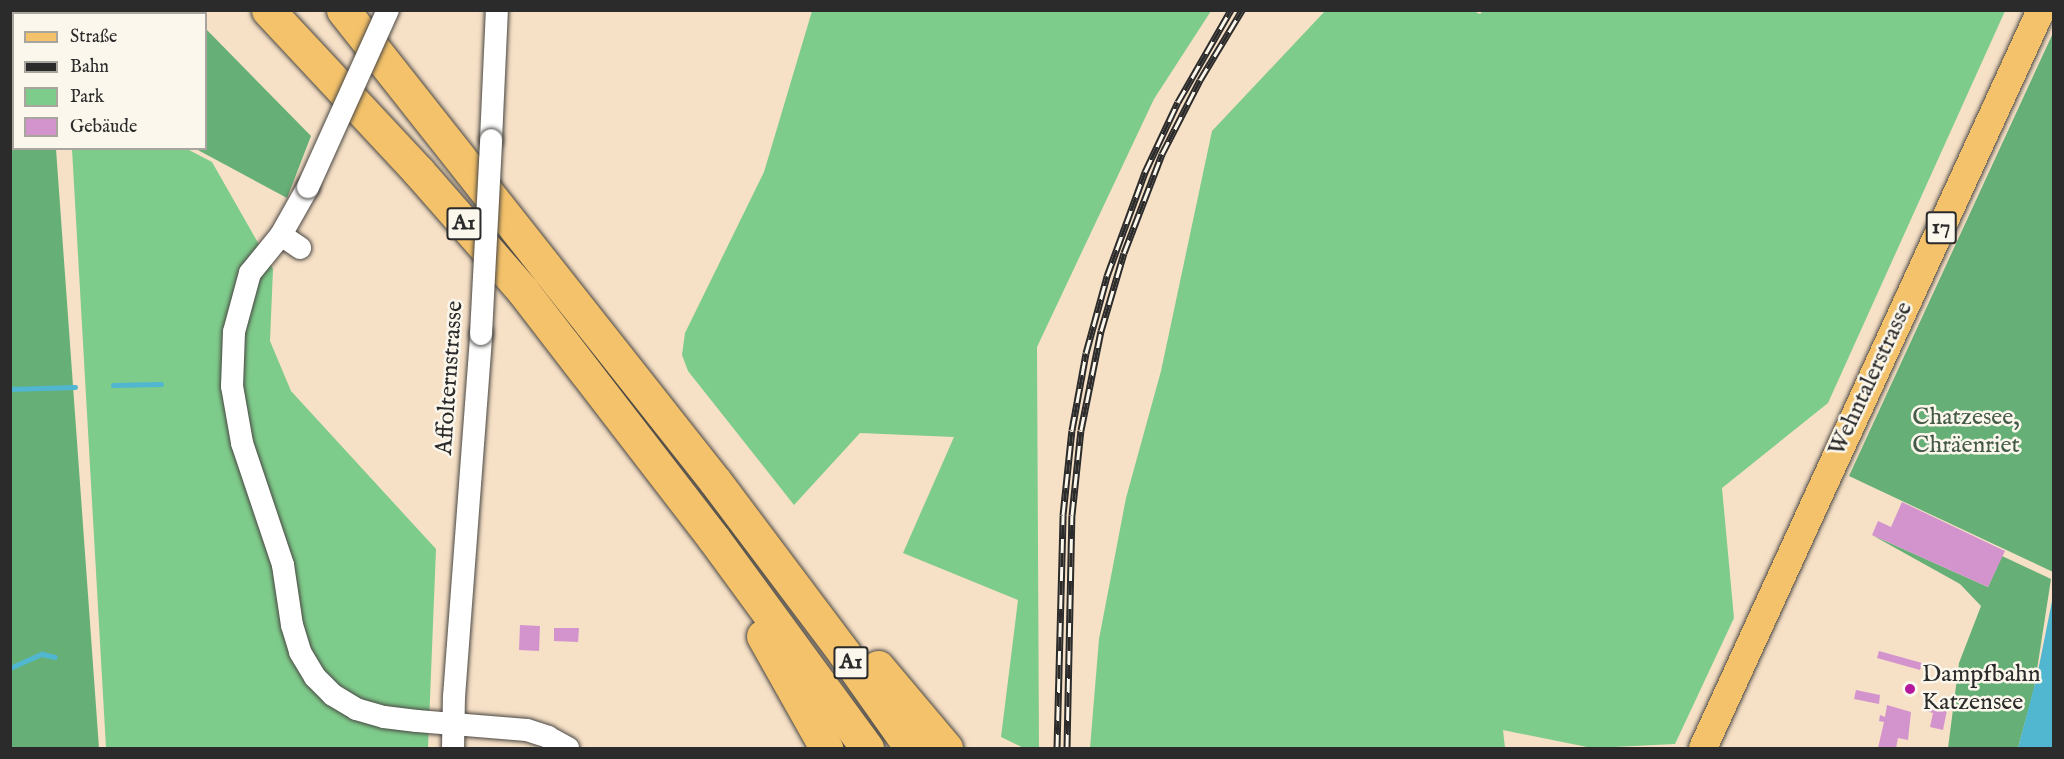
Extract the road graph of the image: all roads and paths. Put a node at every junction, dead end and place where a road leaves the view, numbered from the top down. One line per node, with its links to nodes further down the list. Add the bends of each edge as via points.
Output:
1 (268, 10): 8 (highway, A1, via 523,291)
2 (343, 10): 9 (highway, A1)
3 (388, 10): 6 (street, bridge, via 308,187)
4 (497, 10): 10 (street, Affolternstrasse, bridge, via 481,334)
5 (2041, 10): 17 (main road, Wehntalerstrasse / 17)
6 (280, 235): 7 (street); 10 (street, via 250,273 234,332 232,386 242,443 283,565 300,652 315,677 333,695 356,709 384,717)
7 (300, 248)
8 (645, 450): 13 (highway, via 674,505 777,657); 14 (highway, A1)
9 (789, 578): 15 (highway, A1); 16 (highway, via 863,648)
10 (454, 725): 11 (street, Affolternstrasse); 12 (street, via 527,730)
11 (453, 748)
12 (567, 748)
13 (826, 748)
14 (867, 748)
15 (911, 748)
16 (946, 748)
17 (1703, 748)

